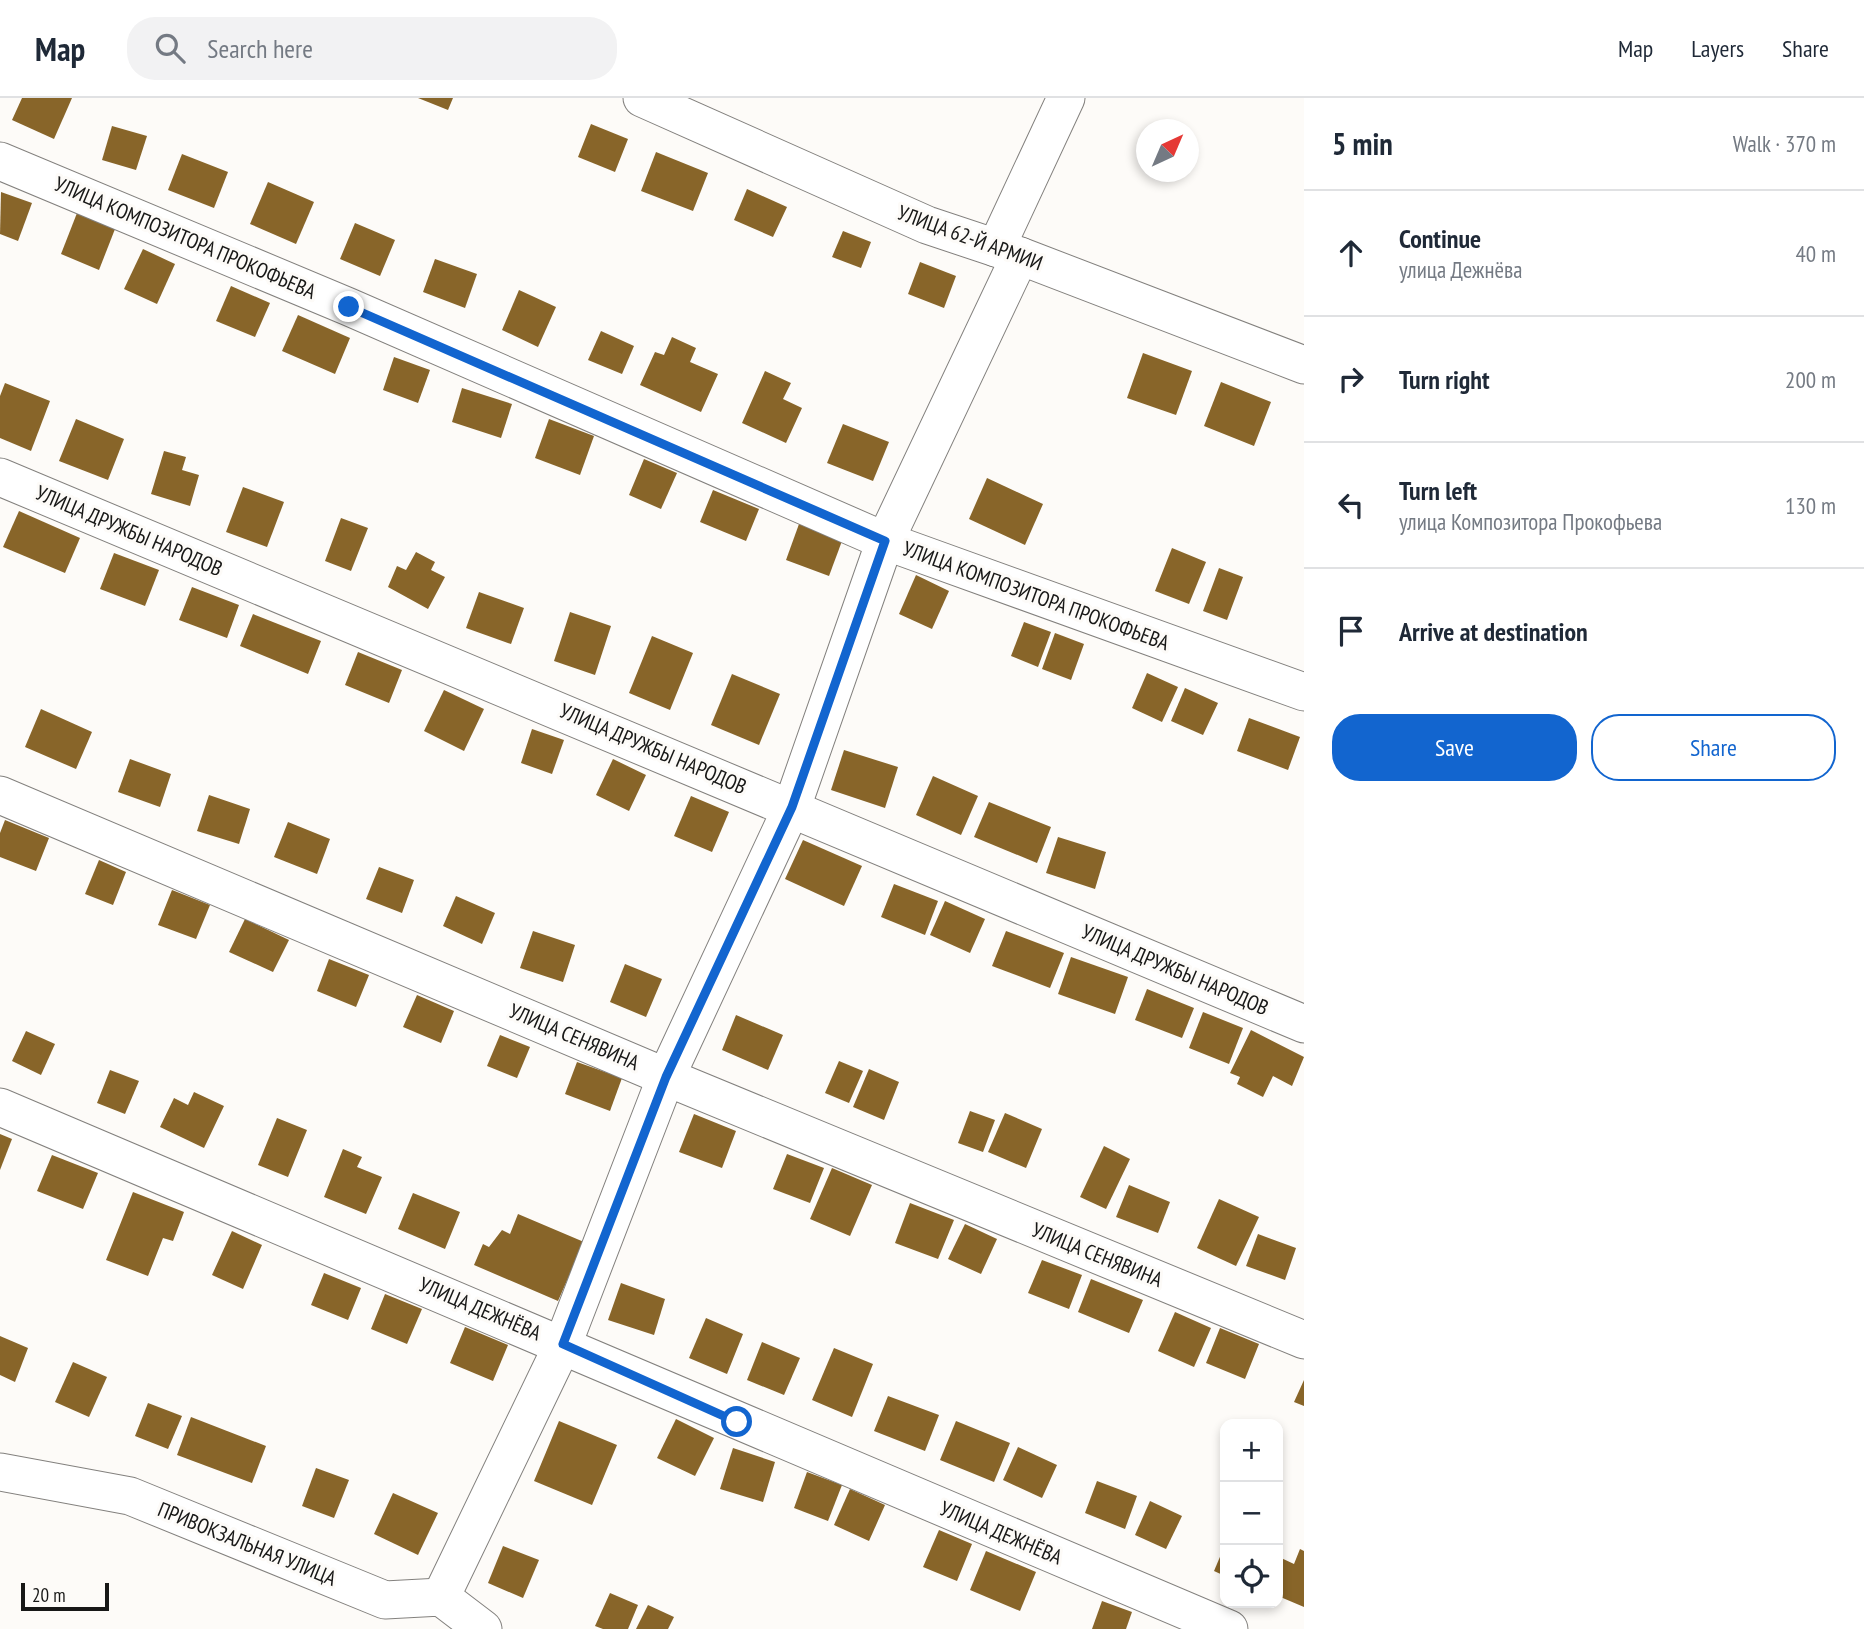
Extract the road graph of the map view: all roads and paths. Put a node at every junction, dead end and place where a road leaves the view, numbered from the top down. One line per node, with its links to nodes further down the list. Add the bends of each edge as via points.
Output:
1 (642, 98): 4 (street, УЛИЦА 62-Й АРМИИ, via 928,225)
2 (1066, 98): 4 (street)
3 (0, 161): 7 (street, УЛИЦА КОМПОЗИТОРА ПРОКОФЬЕВА, via 349,307)
4 (1008, 252): 5 (street, УЛИЦА 62-Й АРМИИ); 7 (street)
5 (1304, 365)
6 (0, 477): 10 (street, УЛИЦА ДРУЖБЫ НАРОДОВ)
7 (885, 541): 8 (street, УЛИЦА КОМПОЗИТОРА ПРОКОФЬЕВА); 10 (street)
8 (1304, 692)
9 (0, 795): 12 (street, УЛИЦА СЕНЯВИНА)
10 (792, 807): 11 (street, УЛИЦА ДРУЖБЫ НАРОДОВ); 12 (street)
11 (1304, 1024)
12 (666, 1077): 14 (street, УЛИЦА СЕНЯВИНА); 15 (street)
13 (0, 1107): 15 (street, УЛИЦА ДЕЖНЁВА)
14 (1304, 1340)
15 (563, 1344): 17 (street); 19 (street, УЛИЦА ДЕЖНЁВА)
16 (0, 1472): 17 (street, ПРИВОКЗАЛЬНАЯ УЛИЦА, via 130,1496 385,1600)
17 (441, 1597): 18 (street)
18 (483, 1629)
19 (1228, 1629)

